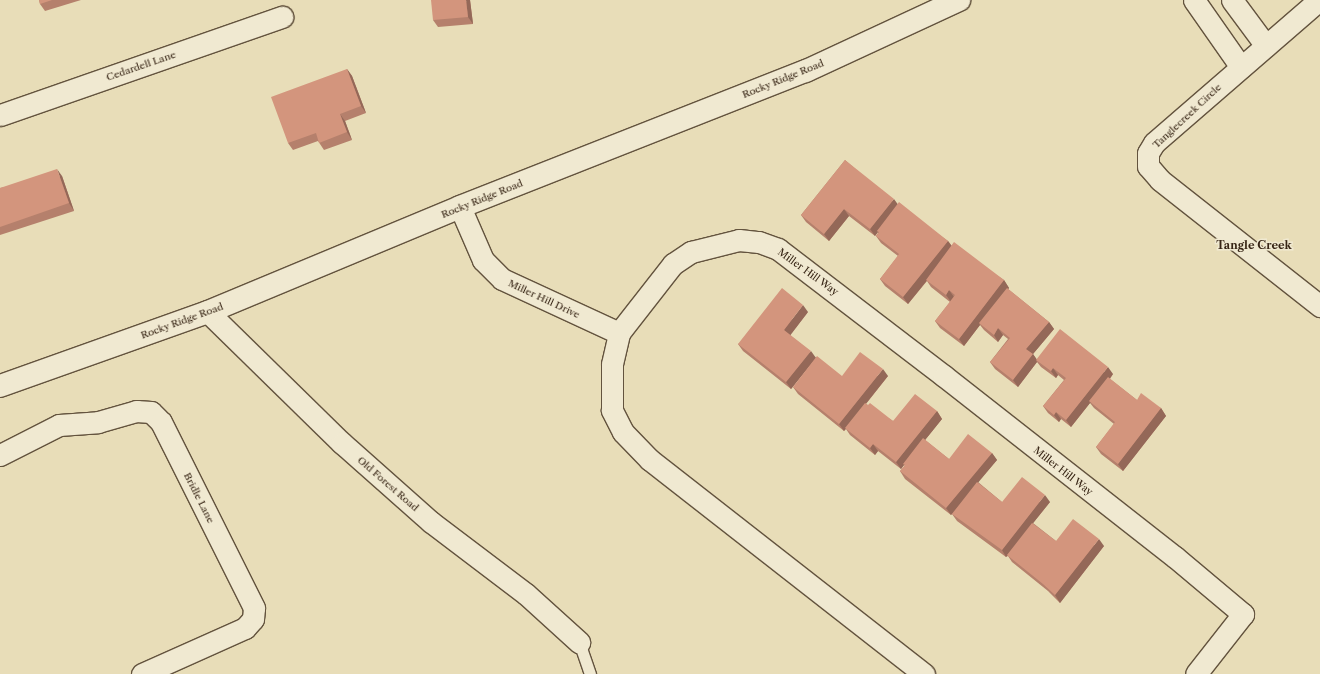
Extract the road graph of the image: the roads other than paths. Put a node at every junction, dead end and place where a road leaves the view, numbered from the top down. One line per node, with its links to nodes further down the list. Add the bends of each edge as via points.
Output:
1 (959, 0): 9 (main road, Rocky Ridge Road, via 806,71)
2 (1194, 0): 7 (street)
3 (1232, 0): 6 (street)
4 (1319, 0): 6 (street, Tanglecreek Circle)
5 (282, 18): 8 (street, Cedardell Lane)
6 (1266, 46): 7 (street, Tanglecreek Circle)
7 (1240, 67): 10 (street, Tanglecreek Circle, via 1154,143 1148,153 1148,166 1160,180)
8 (0, 115)
9 (460, 207): 11 (main road, Rocky Ridge Road); 12 (street, Miller Hill Drive, via 483,260 502,279)
10 (1320, 306)
11 (208, 312): 13 (main road, Rocky Ridge Road); 15 (street, Old Forest Road, via 342,443 431,522 526,594)
12 (619, 332): 18 (street, Miller Hill Way, via 612,364 612,410 623,432 650,460); 19 (street, Miller Hill Way, via 673,264 692,252 738,240 759,242 778,249 944,376 1243,614)
13 (0, 386)
14 (0, 454): 16 (street, Bridle Lane, via 60,425 98,422 136,411 151,412 161,422 254,608 254,619 245,628)
15 (579, 642): 17 (lane)
16 (142, 674)
17 (590, 674)
18 (924, 674)
19 (1196, 674)

